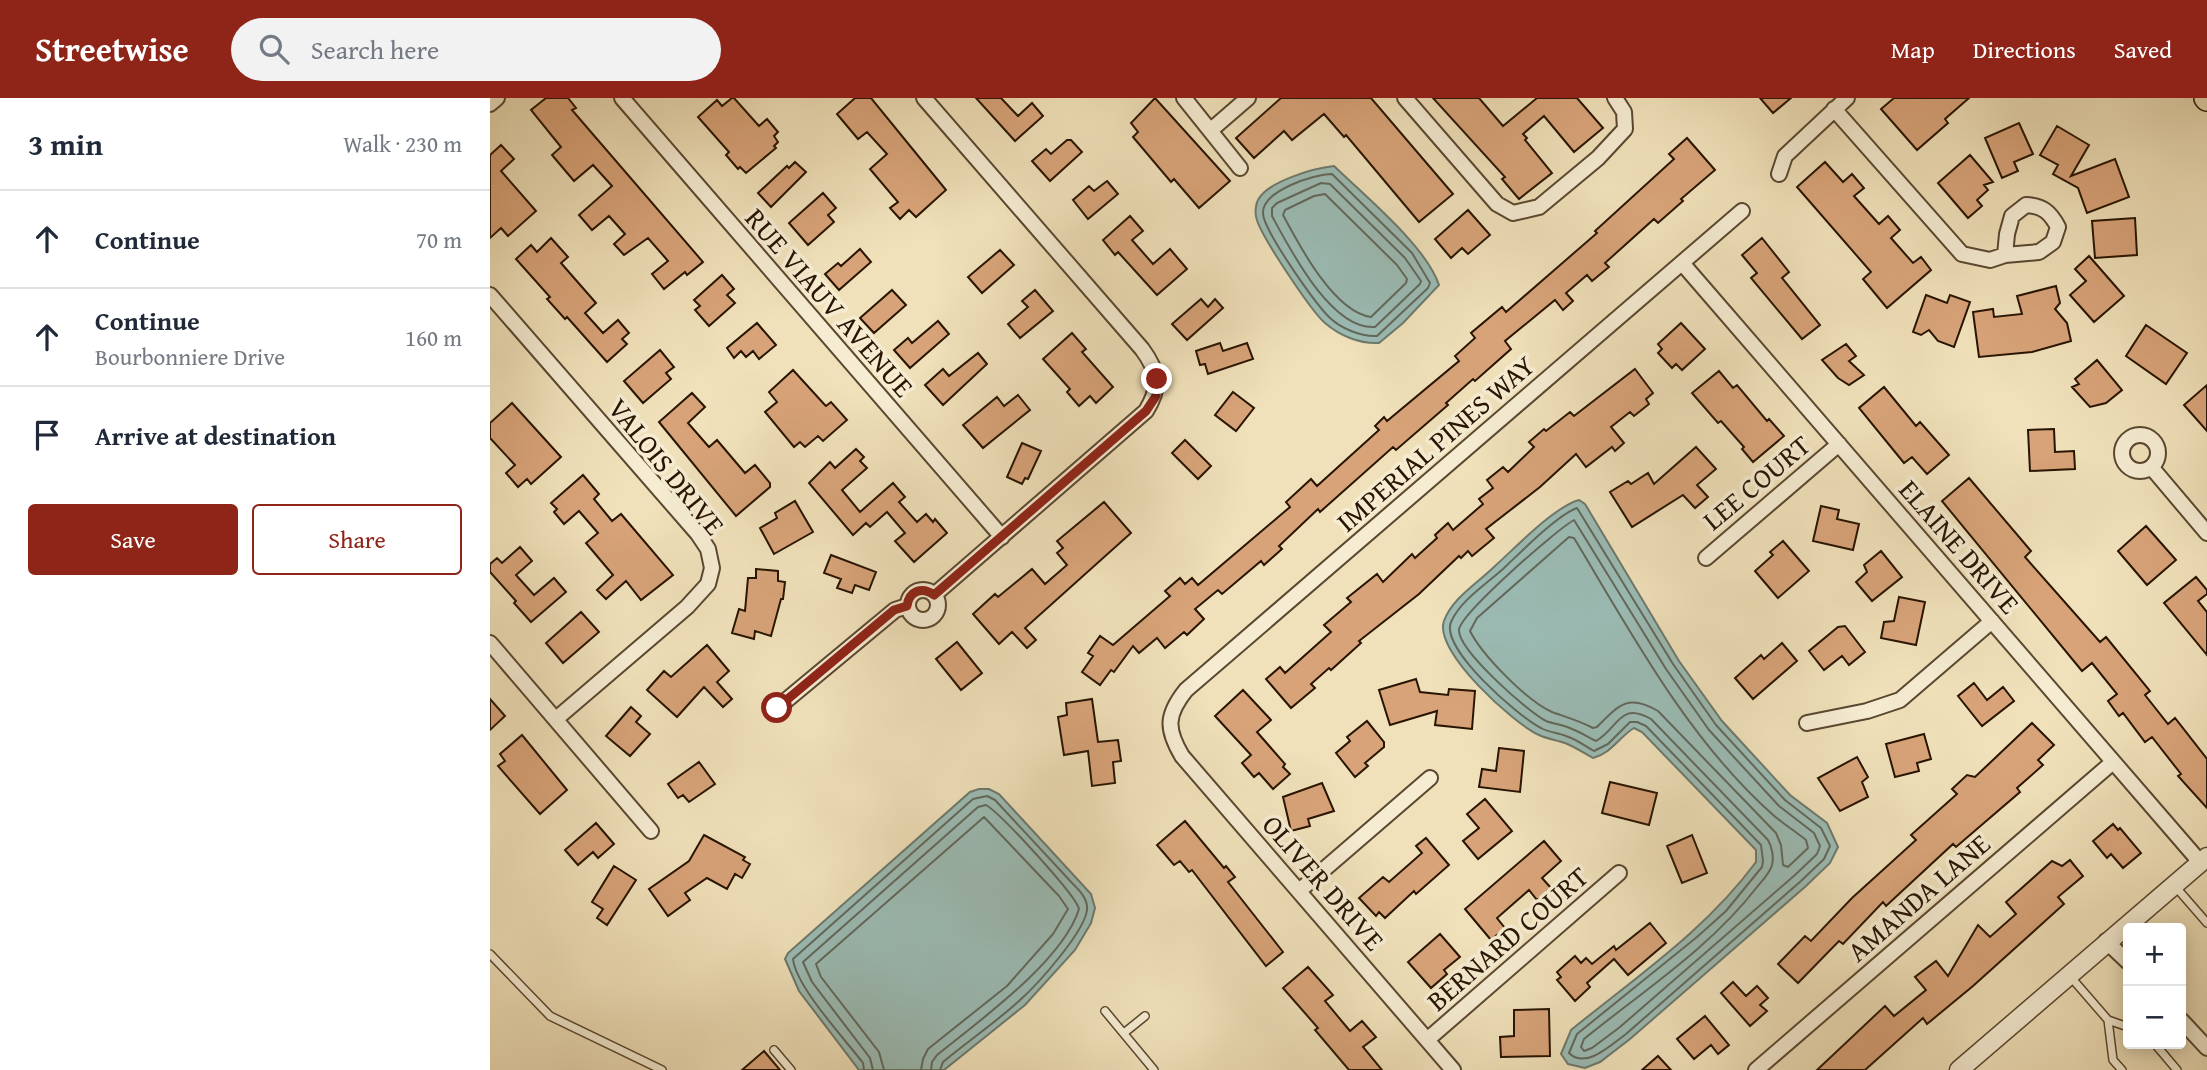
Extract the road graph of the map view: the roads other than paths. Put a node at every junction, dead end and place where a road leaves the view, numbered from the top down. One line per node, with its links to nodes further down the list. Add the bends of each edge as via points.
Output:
1 (496, 98): 9 (street)
2 (622, 98): 21 (street, RUE VIAUV AVENUE)
3 (924, 98): 21 (street, via 1142,349 1157,379 1156,396 1146,411)
4 (1184, 98): 11 (street)
5 (1248, 98): 11 (street)
6 (1405, 98): 7 (street, via 1497,204 1513,213 1539,207 1625,129 1624,112)
7 (1615, 98)
8 (1847, 98): 10 (street)
9 (490, 104)
10 (1834, 109): 13 (street, via 1785,156); 15 (street, via 1962,254 1990,260)
11 (1211, 130): 12 (street)
12 (1240, 168)
13 (1779, 174)
14 (1742, 211): 16 (street, IMPERIAL PINES WAY)
15 (2005, 256)
16 (1682, 263): 18 (street, ELAINE DRIVE); 29 (street, IMPERIAL PINES WAY, via 1186,690)
17 (490, 295): 28 (street, VALOIS DRIVE, via 698,534 712,568 708,584 687,607)
18 (1839, 444): 22 (street, LEE COURT); 25 (street, ELAINE DRIVE)
19 (2152, 468): 20 (street)
20 (2207, 533)
21 (1002, 537): 23 (street)
22 (1706, 558)
23 (934, 595): 24 (street, via 925,590 915,592); 24 (street, via 938,608 929,619 915,619)
24 (907, 606): 27 (street, via 894,610)
25 (1992, 621): 30 (street, via 1900,699); 31 (street, ELAINE DRIVE)
26 (490, 643): 28 (street)
27 (777, 708)
28 (555, 719): 33 (street)
29 (1169, 721): 37 (street, OLIVER DRIVE, via 1172,740 1182,756)
30 (1807, 723)
31 (2113, 762): 34 (street, ELAINE DRIVE); 57 (street, AMANDA LANE)
32 (1430, 778): 37 (street)
33 (651, 831)
34 (2204, 857): 36 (street)
35 (1619, 873): 49 (street, BERNARD COURT)
36 (2173, 884): 38 (lane); 39 (street)
37 (1299, 891): 49 (street, OLIVER DRIVE)
38 (2207, 923)
39 (2106, 942): 41 (street); 42 (street)
40 (490, 954): 53 (lane, via 550,1016)
41 (2123, 957)
42 (2068, 974): 45 (lane); 58 (street)
43 (1105, 1011): 48 (lane)
44 (1145, 1016): 48 (lane)
45 (2108, 1020): 46 (lane); 59 (lane, via 2113,1059)
46 (2123, 1025)
47 (2186, 1025): 50 (street)
48 (1124, 1033): 55 (lane)
49 (1427, 1040): 56 (street, OLIVER DRIVE)
50 (2207, 1048)
51 (2159, 1049): 60 (lane)
52 (774, 1050): 54 (lane)
53 (662, 1070)
54 (791, 1070)
55 (1154, 1070)
56 (1453, 1070)
57 (1756, 1070)
58 (1959, 1070)
59 (2122, 1070)
60 (2177, 1070)

